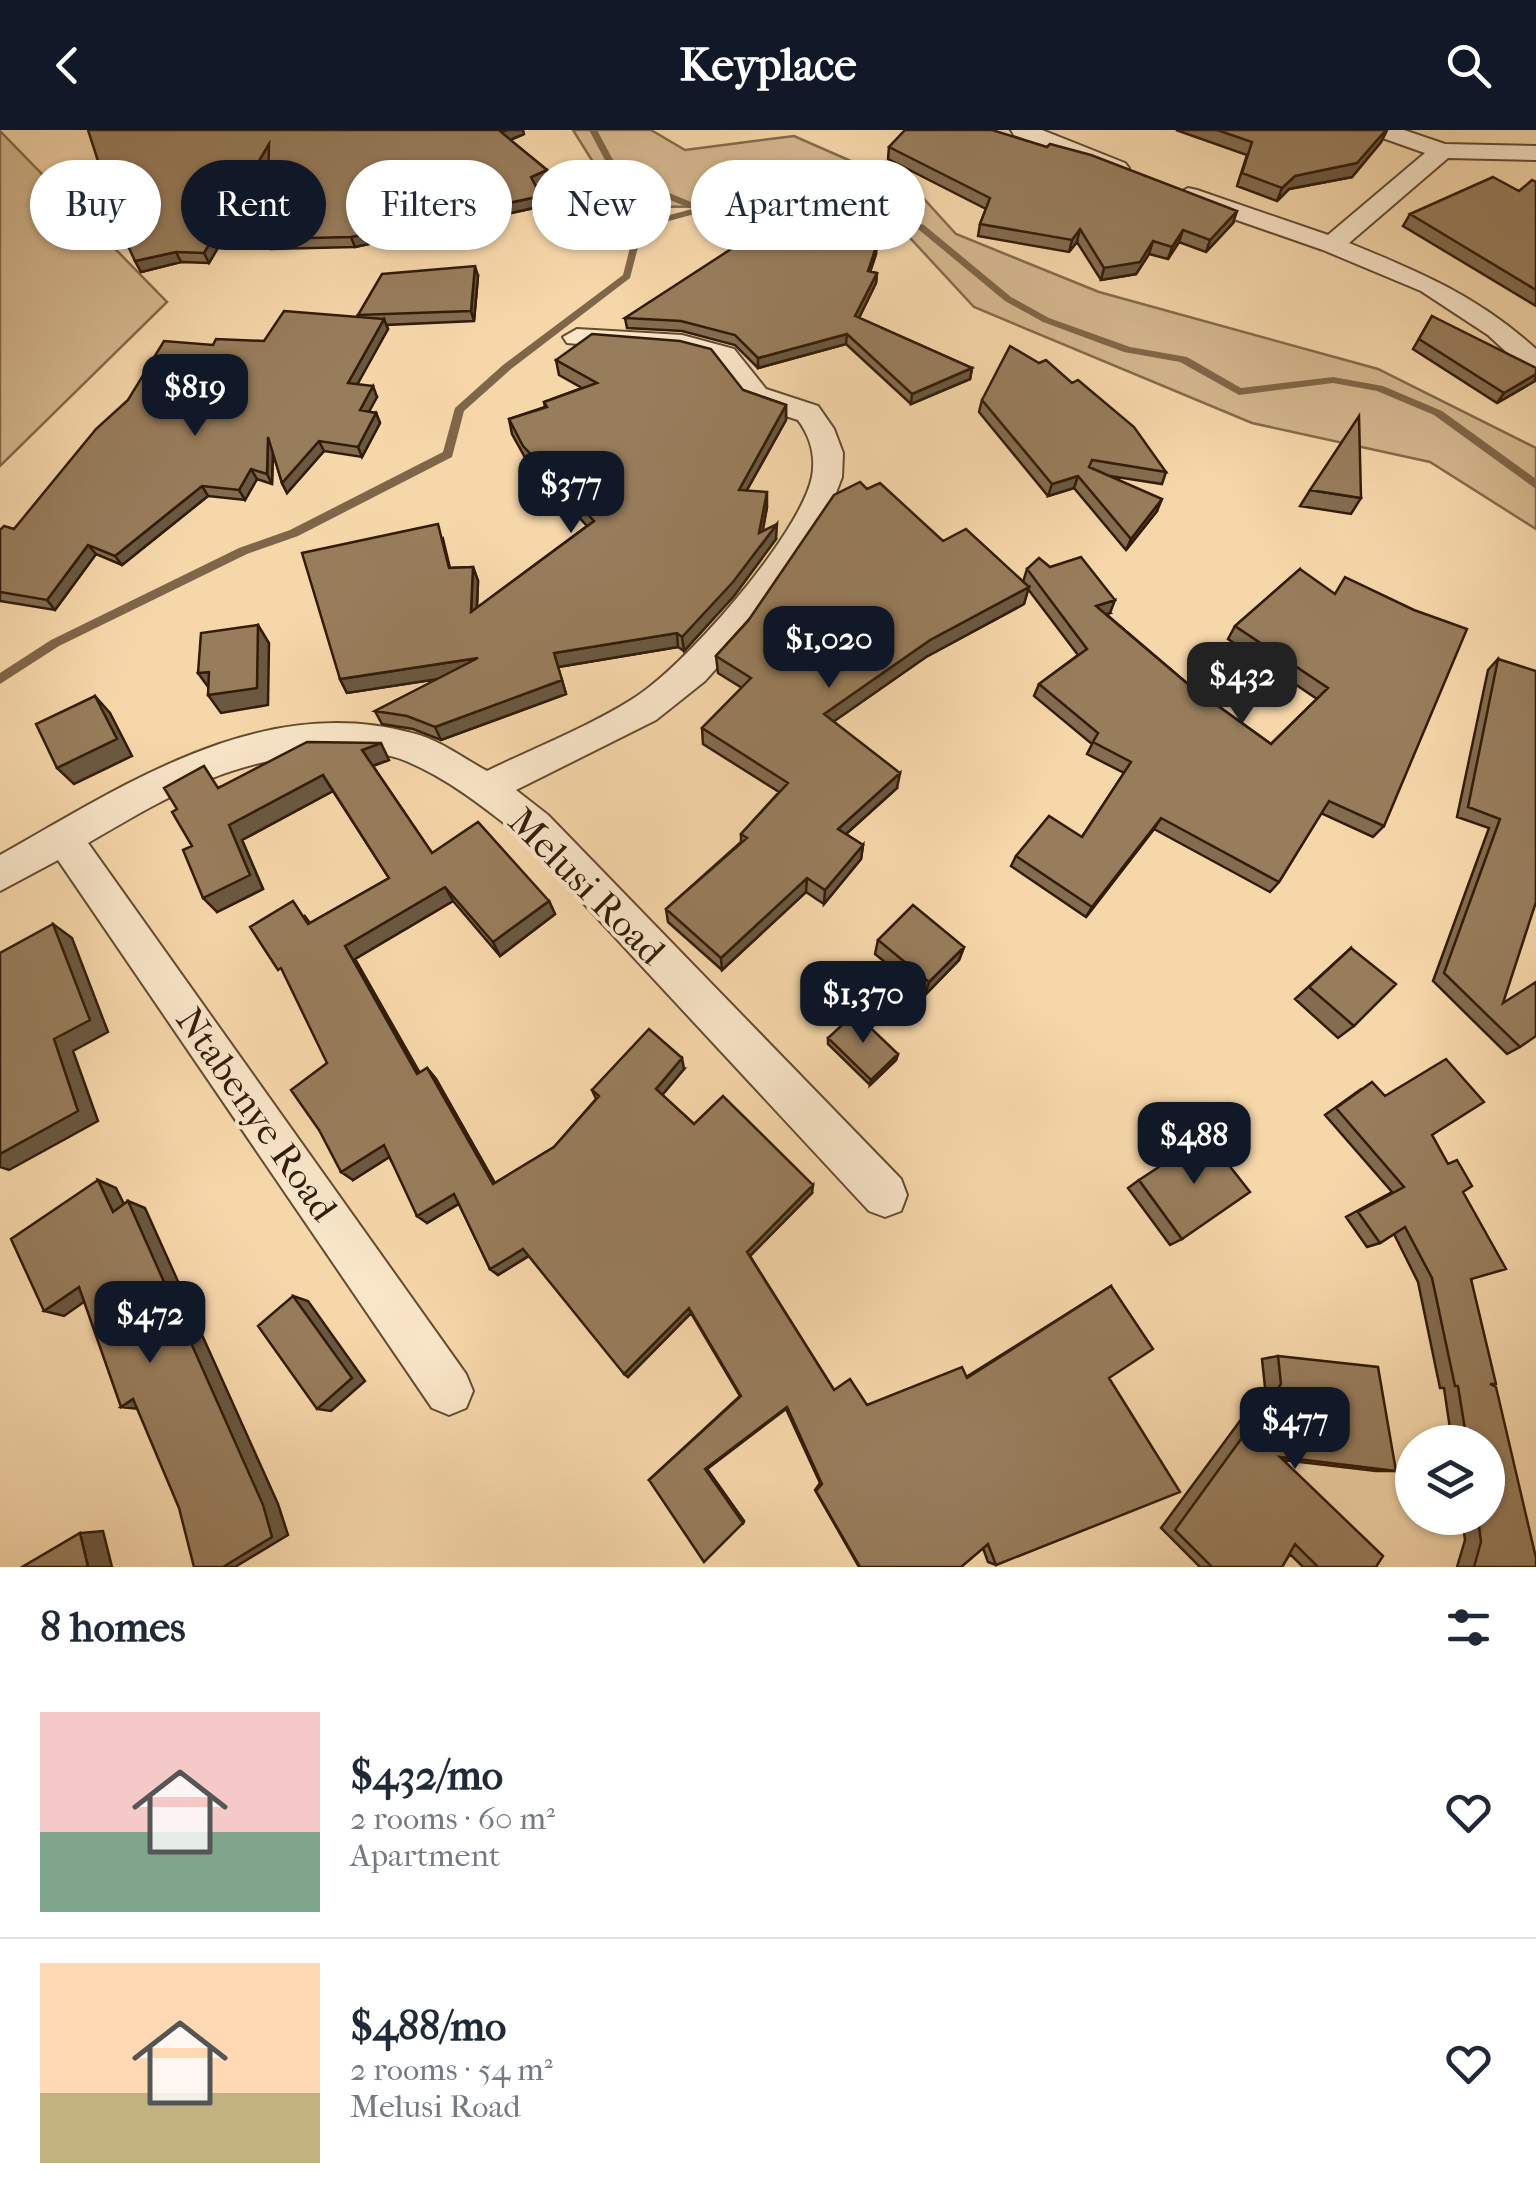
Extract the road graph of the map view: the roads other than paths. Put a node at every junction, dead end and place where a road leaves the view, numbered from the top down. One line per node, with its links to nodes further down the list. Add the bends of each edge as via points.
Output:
1 (1022, 130): 5 (street)
2 (1382, 130): 3 (street)
3 (1442, 150): 4 (street); 5 (street)
4 (1536, 153)
5 (1332, 245): 7 (street, via 1430,285 1498,329)
6 (578, 336): 8 (street, via 682,344 724,355 756,396 808,412 828,453 827,477 816,511 733,628 693,672 644,710)
7 (1536, 364)
8 (486, 788): 9 (street, Melusi Road, via 412,747 361,737 300,740 239,750 162,782); 11 (street, Melusi Road, via 535,826)
9 (64, 838): 10 (street, Melusi Road); 12 (street, Ntabenye Road)
10 (0, 874)
11 (885, 1195)
12 (449, 1391)

